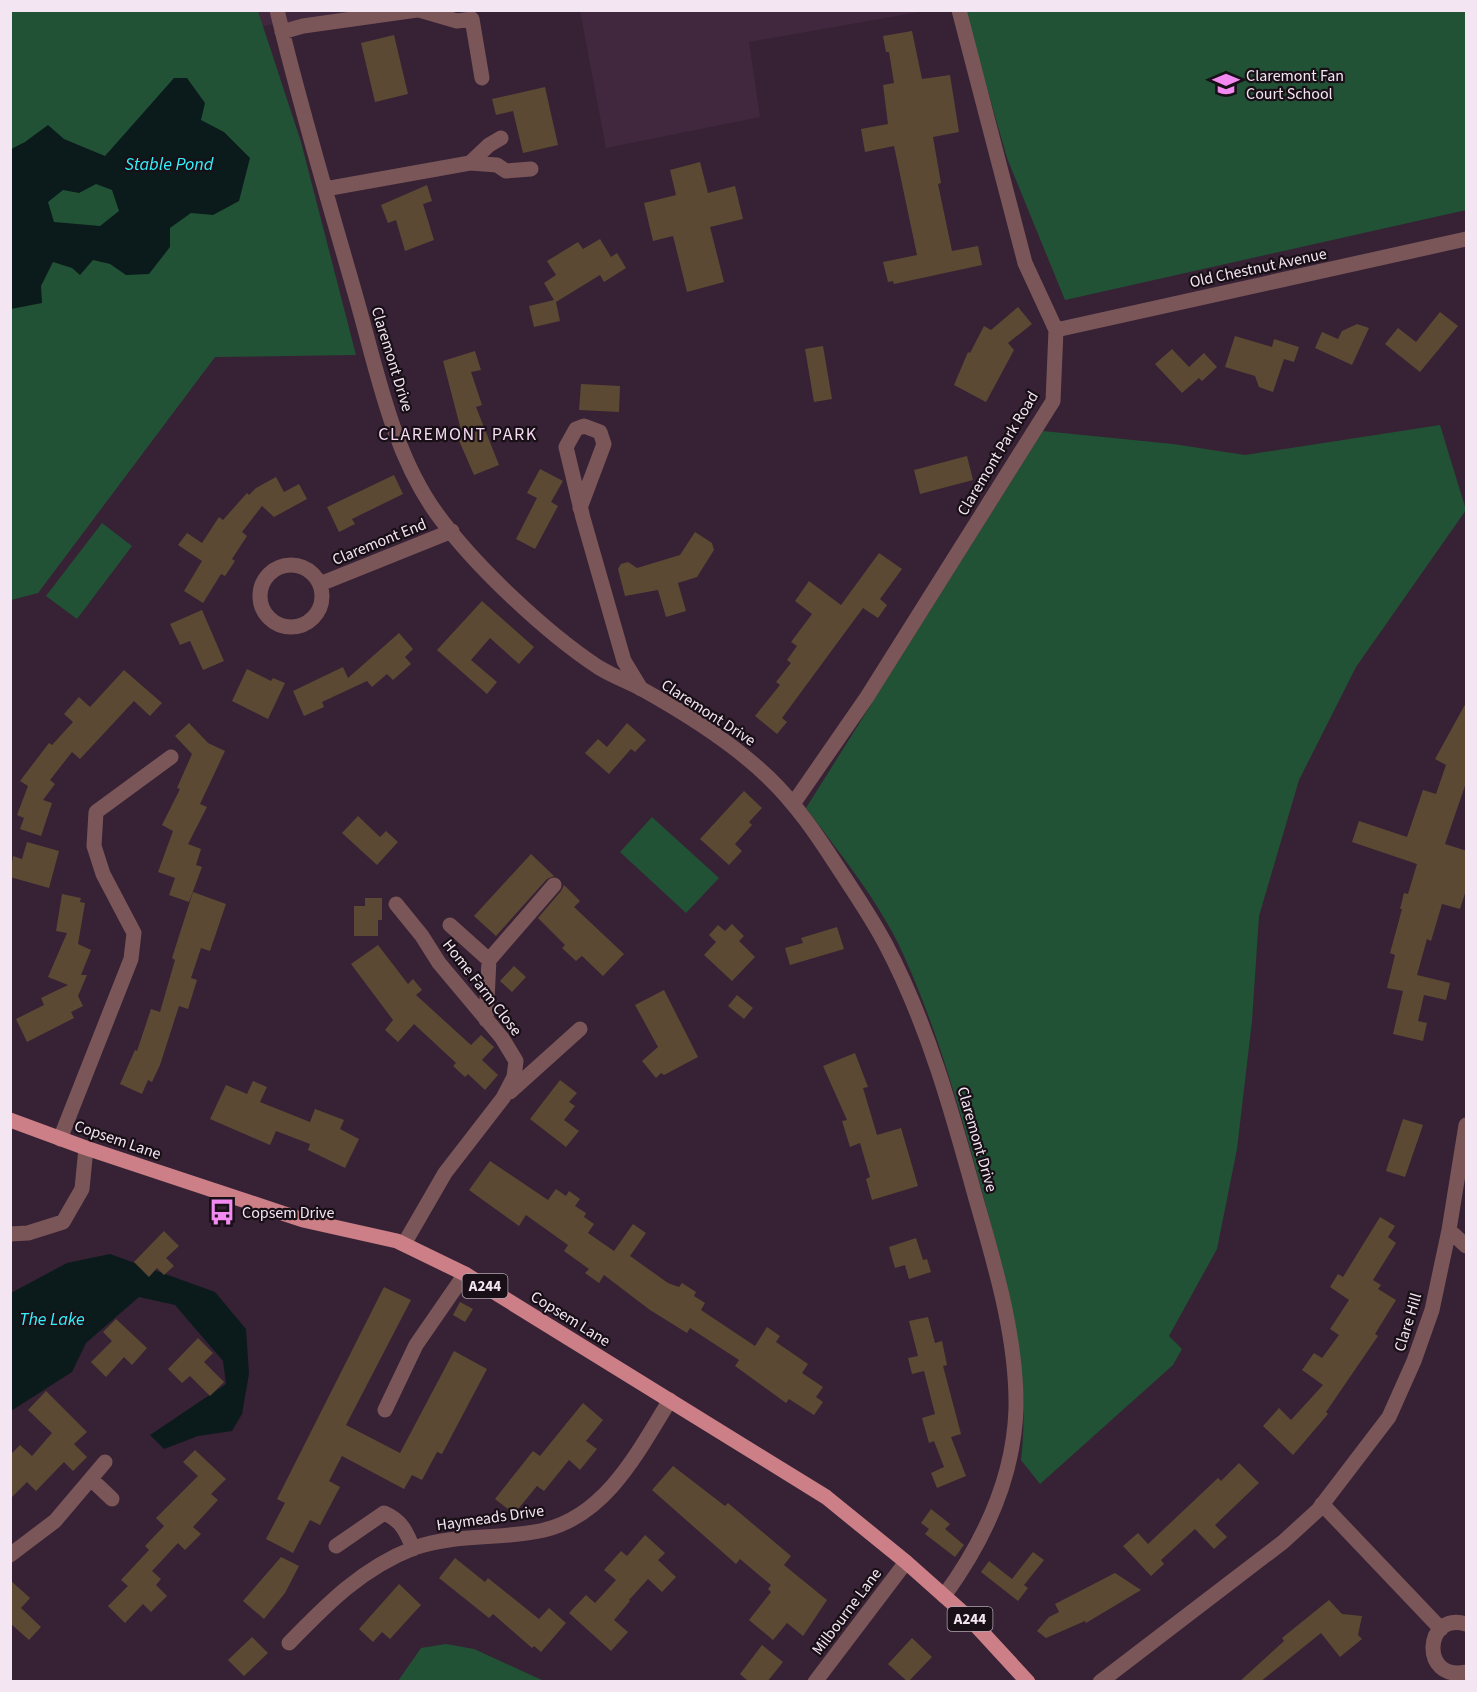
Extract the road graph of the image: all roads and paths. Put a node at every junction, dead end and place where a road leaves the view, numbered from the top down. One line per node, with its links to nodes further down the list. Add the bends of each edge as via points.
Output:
1 (277, 10): 4 (street, Claremont Drive)
2 (418, 10): 4 (street); 5 (street, via 457,21 472,18)
3 (958, 10): 11 (street, Claremont Park Road, via 1025,263)
4 (282, 32): 9 (street, Claremont Drive)
5 (482, 78)
6 (501, 138): 7 (street)
7 (470, 163): 8 (street, via 497,165 506,171); 9 (street)
8 (531, 169)
9 (325, 189): 13 (street, Claremont Drive, via 404,455 436,512)
10 (1467, 239): 11 (street, Old Chestnut Avenue)
11 (1056, 330): 17 (street, Claremont Park Road, via 1053,401 867,697)
12 (580, 508): 12 (street, via 604,444 600,432 584,426 576,429 566,447); 15 (street, via 624,661)
13 (452, 531): 14 (street, Claremont End); 15 (street, Claremont Drive, via 544,626 600,669)
14 (320, 584): 14 (street, Claremont End, via 318,611 304,624 281,626 261,606 264,580 278,568 292,565 306,569)
15 (641, 689): 17 (street, Claremont Drive, via 717,735 748,759)
16 (171, 757): 27 (street, via 96,812 94,846 103,874 134,933 131,959)
17 (793, 804): 44 (street, Claremont Drive, via 885,943 926,1034 990,1246 1009,1335 1016,1405 1007,1470 986,1530)
18 (554, 885): 21 (street)
19 (396, 904): 22 (street, Home Farm Close)
20 (450, 924): 21 (street)
21 (489, 960): 22 (street)
22 (486, 1020): 24 (street, Home Farm Close, via 516,1061 514,1077)
23 (580, 1029): 24 (street, Home Farm Close)
24 (503, 1098): 31 (street, Home Farm Close, via 445,1173)
25 (10, 1120): 27 (main road, Copsem Lane / A244)
26 (1467, 1125): 29 (street, Clare Hill)
27 (60, 1139): 28 (main road, Copsem Lane / A244)
28 (86, 1148): 30 (street, via 82,1189 63,1222); 31 (main road, Copsem Lane / A244, via 303,1220)
29 (1449, 1230): 32 (street); 39 (street, Clare Hill, via 1432,1310 1389,1417)
30 (10, 1234)
31 (404, 1244): 33 (main road, Copsem Lane / A244)
32 (1467, 1246)
33 (465, 1274): 34 (main road, Copsem Lane / A244); 35 (street, via 416,1345)
34 (670, 1400): 41 (street, Haymeads Drive, via 621,1477 598,1502 576,1516 545,1530 434,1542); 43 (main road, Copsem Lane / A244, via 826,1497)
35 (384, 1410)
36 (105, 1462): 37 (street)
37 (91, 1479): 38 (street); 42 (street, via 55,1521)
38 (112, 1499)
39 (1322, 1504): 46 (street); 51 (street, Clare Hill, via 1283,1542)
40 (336, 1546): 41 (street, via 384,1513 396,1518)
41 (413, 1549): 47 (street, Haymeads Drive, via 381,1562 357,1578)
42 (10, 1556)
43 (906, 1562): 44 (main road, A244); 49 (street, Milbourne Lane)
44 (944, 1596): 50 (main road, A244)
45 (1467, 1624): 46 (street, via 1446,1624)
46 (1441, 1629): 48 (street, via 1432,1644 1433,1655 1439,1666)
47 (289, 1643)
48 (1458, 1676)
49 (815, 1682)
50 (1028, 1682)
51 (1100, 1682)

